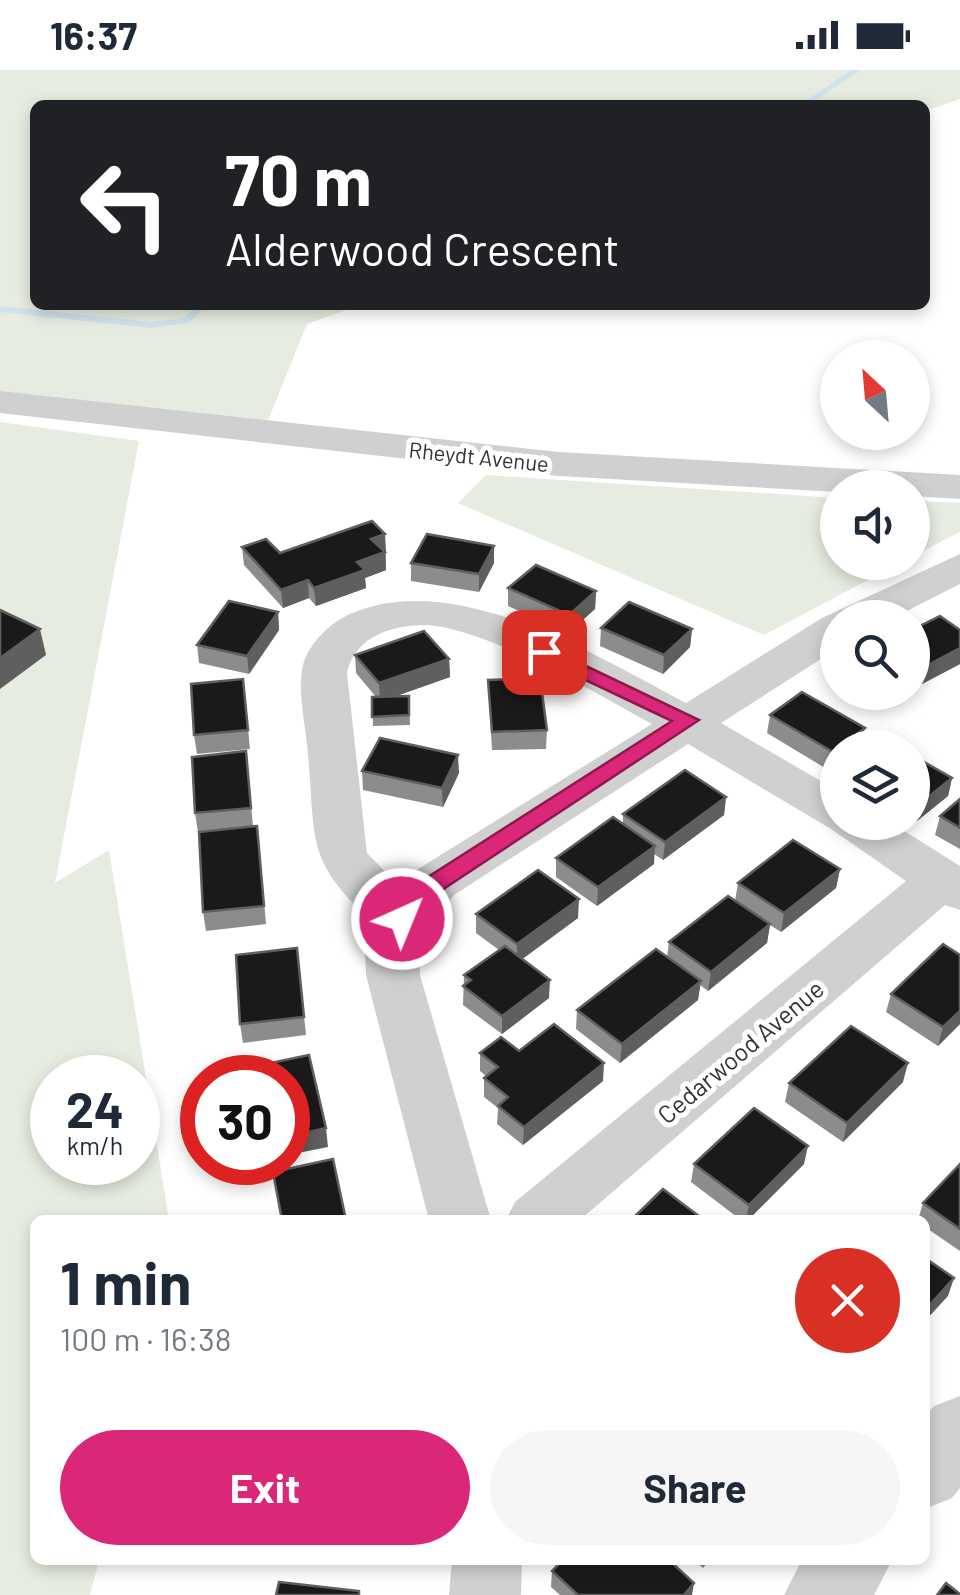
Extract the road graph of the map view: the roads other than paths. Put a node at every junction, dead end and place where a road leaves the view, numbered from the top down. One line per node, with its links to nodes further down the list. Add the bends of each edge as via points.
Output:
1 (0, 402): 2 (street, Rheydt Avenue, via 559,464)
2 (960, 487)
3 (956, 574): 4 (street)
4 (898, 600)
5 (820, 639): 6 (street)
6 (688, 720): 7 (street); 10 (street, via 436,882); 10 (street, via 461,617 405,612 352,631 332,649 324,672 338,834 352,873)
7 (820, 803)
8 (880, 840): 9 (street)
9 (951, 885): 12 (street, Cedarwood Avenue)
10 (402, 919): 11 (street, via 392,952 398,1008)
11 (459, 1215)
12 (542, 1215)
13 (960, 1430): 14 (street)
14 (930, 1468)
15 (487, 1565): 17 (street)
16 (849, 1565): 18 (street)
17 (485, 1595)
18 (824, 1595)

